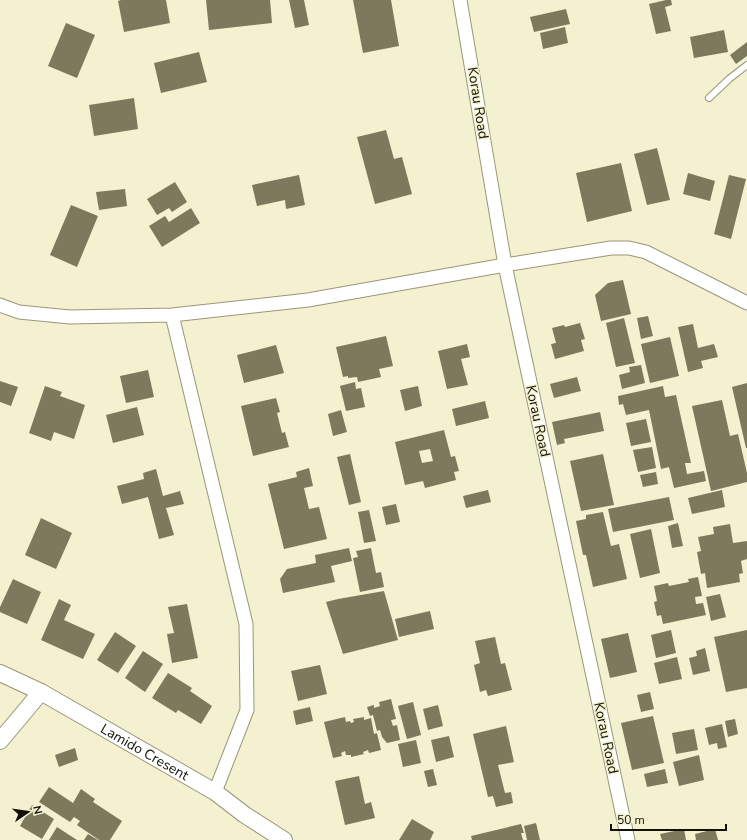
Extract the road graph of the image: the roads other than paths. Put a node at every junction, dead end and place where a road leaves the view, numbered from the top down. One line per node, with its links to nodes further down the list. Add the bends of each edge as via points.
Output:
1 (460, 0): 4 (street, Korau Road)
2 (747, 65): 3 (lane)
3 (709, 98)
4 (505, 265): 5 (street, via 611,248 629,248 646,252); 7 (street, via 308,300); 13 (street, Korau Road)
5 (747, 303)
6 (0, 305): 7 (street, via 20,312 70,317)
7 (172, 315): 11 (street, via 246,624 247,710)
8 (0, 672): 9 (street, Lamido Cresent)
9 (42, 692): 10 (street); 11 (street, Lamido Cresent)
10 (0, 742)
11 (215, 792): 12 (street, Lamido Cresent)
12 (284, 840)
13 (628, 840)

